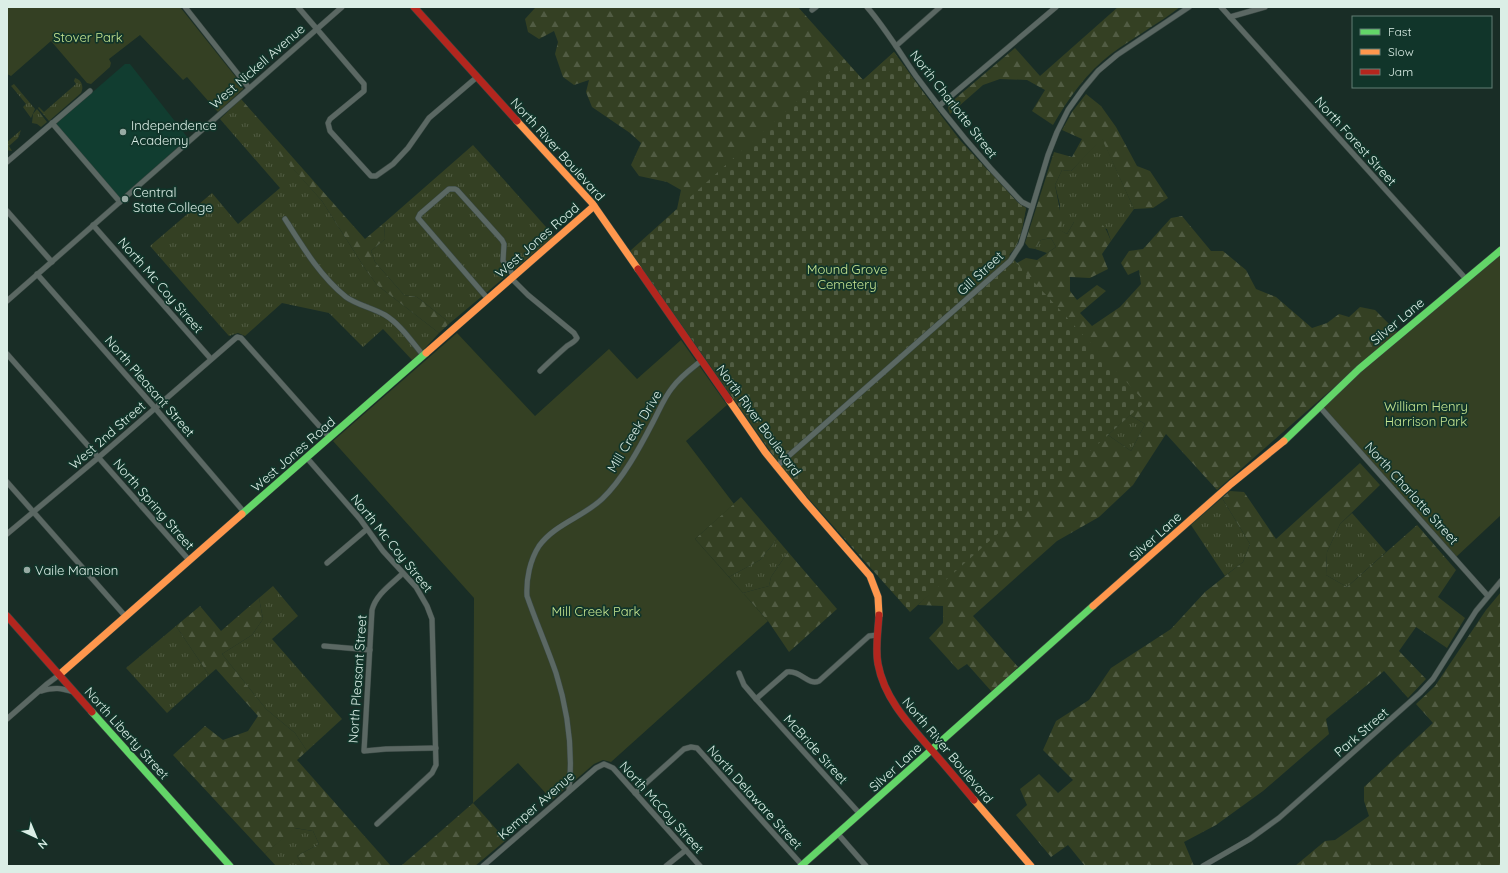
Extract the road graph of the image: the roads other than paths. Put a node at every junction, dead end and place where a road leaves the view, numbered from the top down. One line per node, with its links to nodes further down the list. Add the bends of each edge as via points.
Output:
1 (185, 7): 15 (street)
2 (298, 7): 12 (street)
3 (342, 7): 12 (street, West Nickell Avenue)
4 (414, 7): 14 (street, North River Boulevard)
5 (867, 7): 13 (street, North Charlotte Street)
6 (940, 7): 13 (street)
7 (1056, 7): 17 (street)
8 (1189, 7): 22 (street, Gill Street, via 1117,55 1098,71 1083,89 1057,132)
9 (1221, 7): 11 (street, North Forest Street)
10 (1265, 7): 11 (street)
11 (1230, 17): 30 (street, North Forest Street)
12 (317, 29): 14 (street, via 364,84 364,91 330,119 328,127 371,176 376,176 393,164 429,118); 15 (street, West Nickell Avenue)
13 (896, 46): 17 (street, North Charlotte Street)
14 (477, 77): 21 (street, North River Boulevard)
15 (249, 88): 20 (street, West Nickell Avenue)
16 (90, 91): 18 (street)
17 (939, 106): 22 (street, North Charlotte Street, via 973,151 1022,202)
18 (52, 123): 19 (street); 20 (street)
19 (7, 162)
20 (120, 202): 25 (street, West Nickell Avenue)
21 (594, 206): 29 (street, West Jones Road); 36 (street, North River Boulevard)
22 (1032, 207): 43 (street, Gill Street, via 1021,244 1010,261)
23 (7, 211): 27 (street)
24 (285, 219): 34 (street, via 314,262 347,298 392,320)
25 (93, 225): 27 (street, West Nickell Avenue); 35 (street, North Mc Coy Street)
26 (1501, 250): 30 (street, Silver Lane)
27 (52, 262): 28 (street, West Nickell Avenue)
28 (37, 274): 32 (street, West Nickell Avenue); 39 (street, North Pleasant Street)
29 (513, 277): 31 (street, West Jones Road); 31 (street, via 503,261 502,240 458,190 449,189 418,218); 37 (street, via 528,295 578,338)
30 (1466, 279): 38 (street, Silver Lane)
31 (488, 299): 34 (street, West Jones Road)
32 (7, 301)
33 (7, 354): 41 (street, North Spring Street)
34 (423, 355): 40 (street, West Jones Road)
35 (211, 359): 39 (street, West 2nd Street); 40 (street, West 2nd Street, via 234,339 241,338)
36 (701, 361): 43 (street, North River Boulevard); 68 (street, Mill Creek Drive, via 673,387 635,455 603,498 545,540 530,567 527,596 556,674 565,711 571,756)
37 (540, 371)
38 (1319, 406): 53 (street, North Charlotte Street); 66 (street, Silver Lane, via 1287,438 1220,494)
39 (155, 408): 41 (street, West 2nd Street); 46 (street, North Pleasant Street)
40 (330, 438): 42 (street, West Jones Road)
41 (99, 457): 45 (street, West 2nd Street); 49 (street, North Spring Street)
42 (307, 458): 46 (street, West Jones Road); 47 (street, North Mc Coy Street)
43 (776, 467): 56 (street, North River Boulevard, via 876,585 880,603)
44 (7, 482): 45 (street)
45 (33, 512): 48 (street, West 2nd Street); 55 (street)
46 (244, 512): 49 (street, West Jones Road)
47 (368, 529): 50 (street); 51 (street, North Mc Coy Street)
48 (7, 534)
49 (189, 560): 55 (street, West Jones Road)
50 (327, 563)
51 (403, 573): 58 (street, North Pleasant Street, via 374,603); 65 (street, North Mc Coy Street, via 422,596 432,619)
52 (1501, 581): 53 (street, Park Street)
53 (1488, 596): 81 (street, Park Street, via 1433,679 1420,693 1279,818 1250,839)
54 (7, 616): 60 (street, North Liberty Street)
55 (126, 617): 60 (street, West Jones Road)
56 (877, 635): 63 (street, via 869,636 819,681 811,682 797,673 787,672); 66 (street, North River Boulevard, via 877,658 885,687 899,712)
57 (324, 646): 58 (street)
58 (370, 650): 65 (street, North Pleasant Street, via 364,751)
59 (739, 673): 63 (street, McBride Street, via 744,685)
60 (59, 676): 61 (street, West Jones Road); 62 (street, North Liberty Street)
61 (38, 692): 62 (street, via 52,688); 64 (street, West Jones Road)
62 (74, 692): 74 (street, North Liberty Street)
63 (756, 699): 70 (street, McBride Street)
64 (7, 719)
65 (436, 748): 71 (street, North Mc Coy Street, via 436,765 432,773)
66 (932, 750): 70 (street, Silver Lane); 80 (street, North River Boulevard)
67 (605, 764): 68 (street, Kemper Avenue, via 596,768); 69 (street, North McCoy Street, via 613,768)
68 (569, 791): 75 (street, Kemper Avenue)
69 (635, 793): 73 (street, North McCoy Street); 78 (street, North Delaware Street, via 684,749 697,748)
70 (860, 814): 72 (street, Silver Lane)
71 (377, 824)
72 (838, 834): 78 (street, Silver Lane); 79 (street)
73 (686, 850): 76 (street); 77 (street, North McCoy Street)
74 (230, 866)
75 (483, 866)
76 (666, 866)
77 (700, 866)
78 (802, 866)
79 (866, 866)
80 (1031, 866)
81 (1202, 866)

